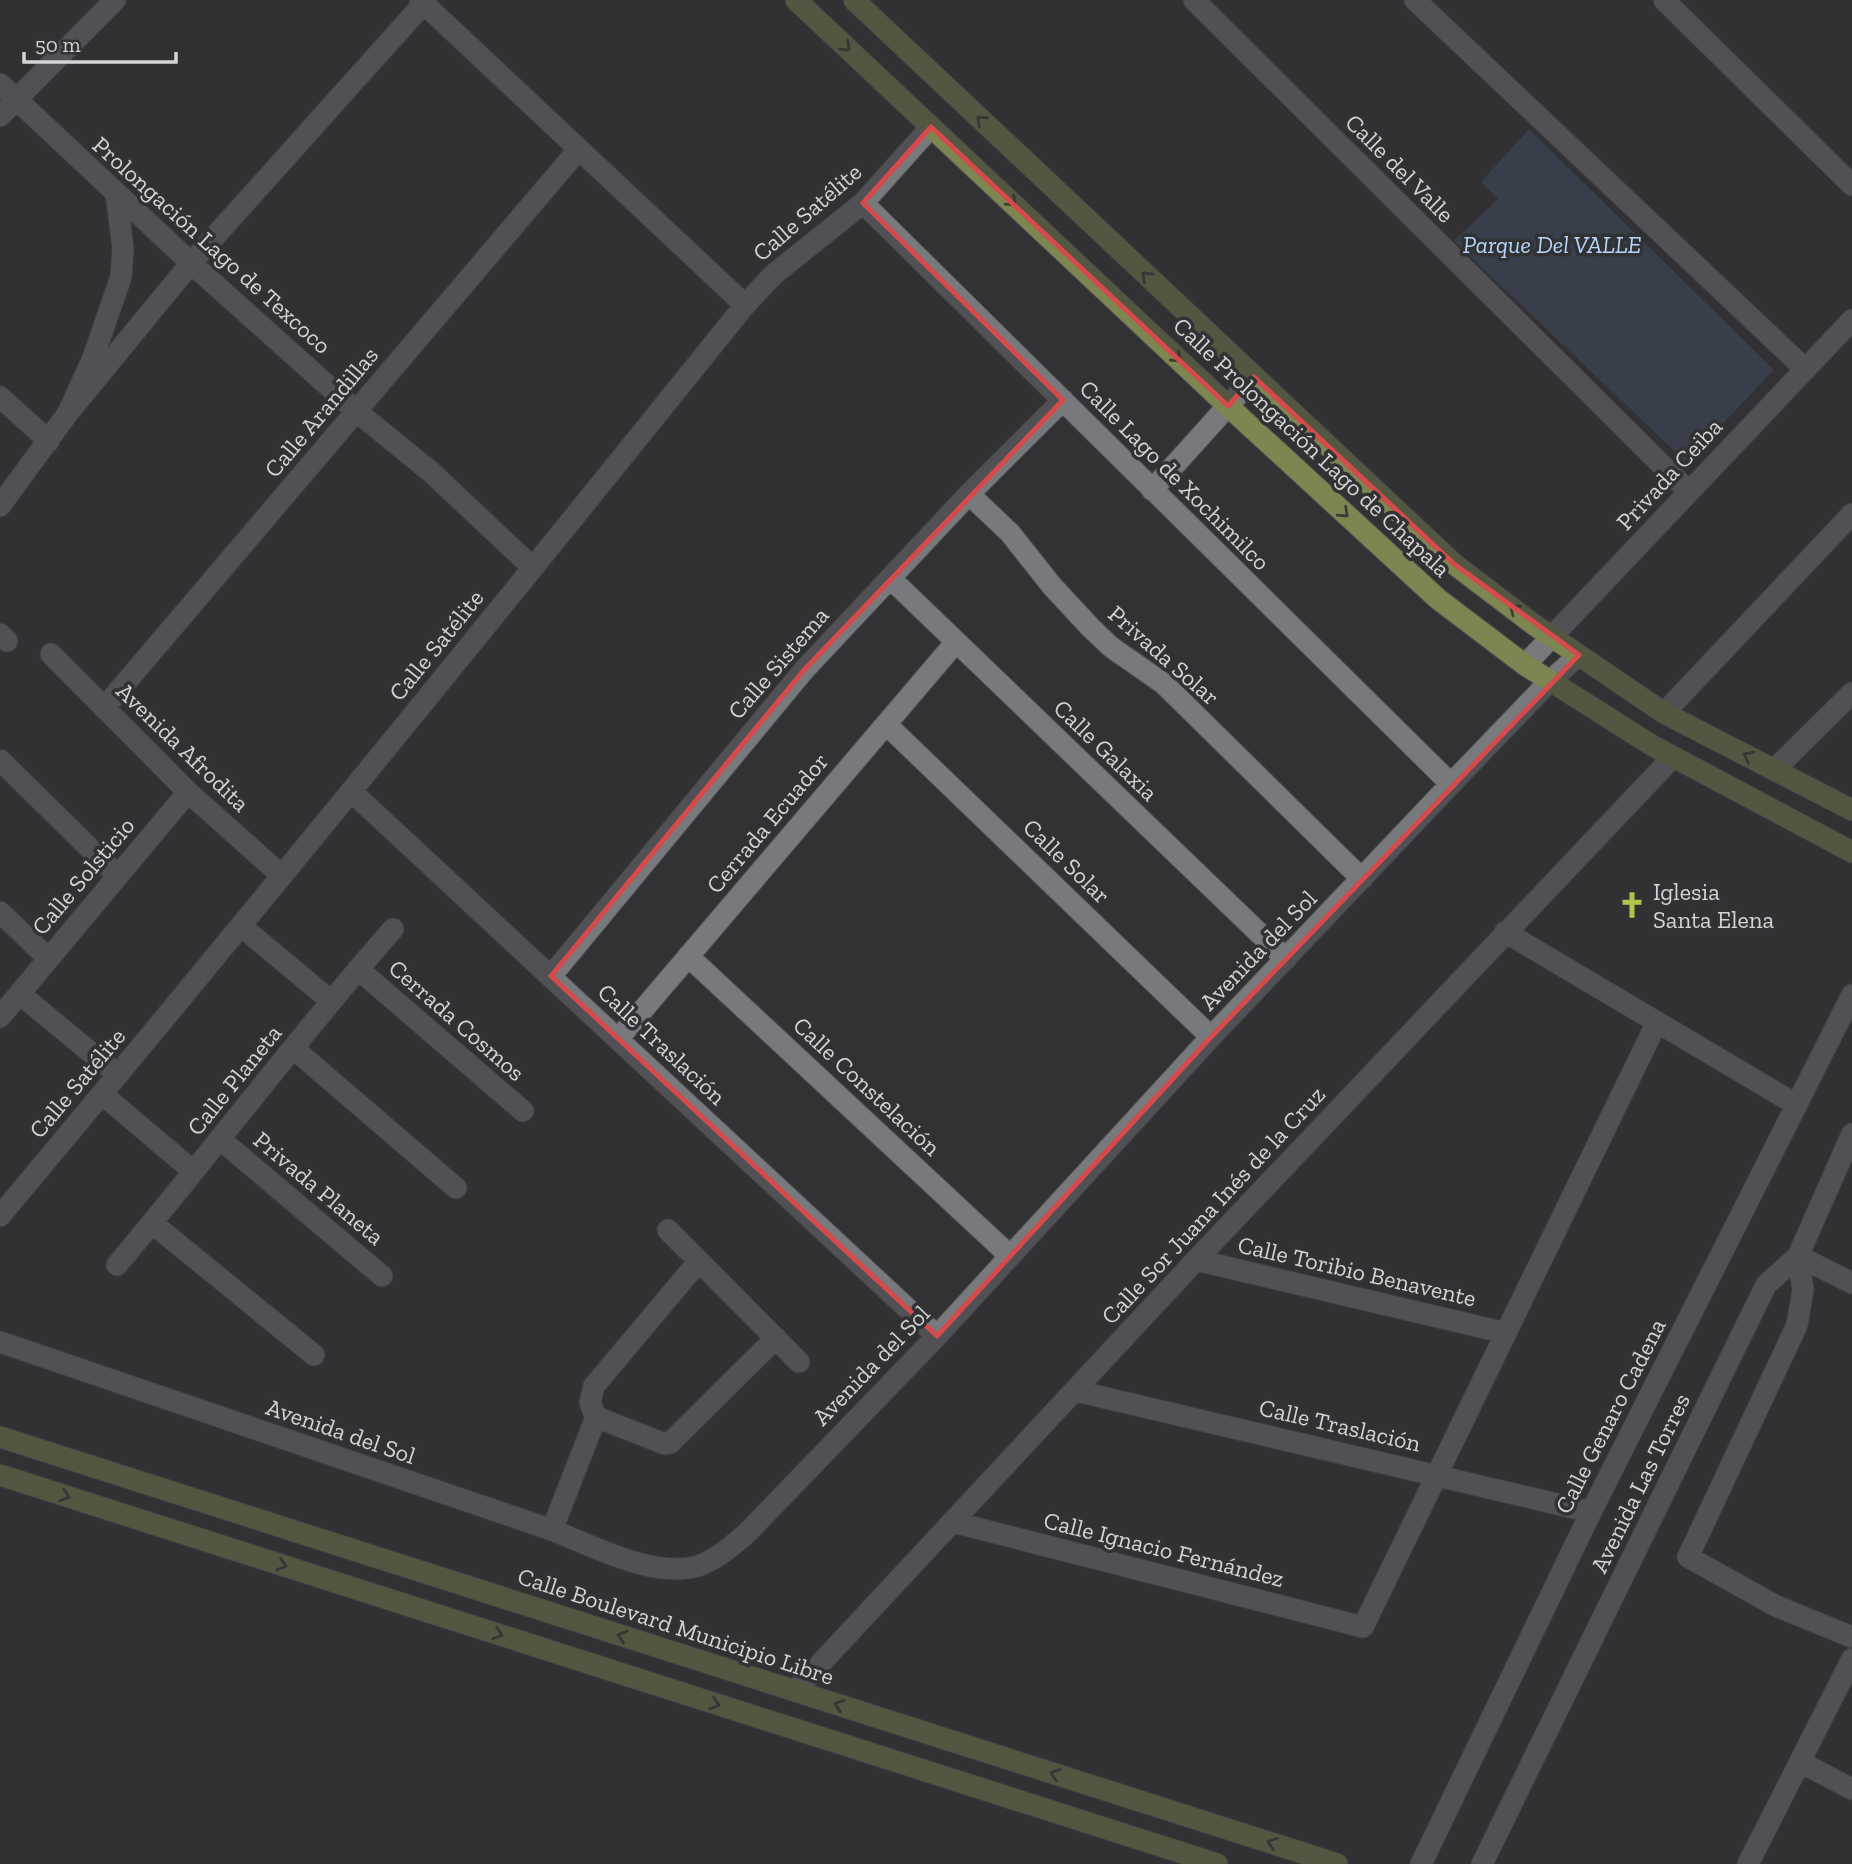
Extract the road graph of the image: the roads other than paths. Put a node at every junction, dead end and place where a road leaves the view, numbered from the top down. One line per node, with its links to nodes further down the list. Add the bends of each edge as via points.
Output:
1 (115, 0): 9 (street)
2 (796, 0): 11 (main road, Calle Prolongación Lago de Chapala, one-way to 11)
3 (854, 0): 20 (main road, Calle Prolongación Lago de Chapala, one-way to 3)
4 (1194, 0): 28 (street, Calle del Valle)
5 (1415, 0): 19 (street)
6 (1664, 0): 13 (street)
7 (422, 2): 12 (street); 16 (street)
8 (0, 84): 9 (street, Prolongación Lago de Texcoco)
9 (16, 99): 10 (street); 14 (street, Prolongación Lago de Texcoco)
10 (0, 117)
11 (931, 127): 15 (street, Calle Satélite); 23 (main road, Calle Prolongación Lago de Chapala, one-way to 23)
12 (579, 149): 17 (street); 24 (street, Calle Arandillas)
13 (1852, 185)
14 (116, 193): 16 (street, Prolongación Lago de Texcoco); 25 (street, via 123,248 121,277)
15 (863, 203): 17 (street, Calle Satélite, via 773,275); 22 (street, Calle Lago de Xochimilco)
16 (191, 264): 24 (street, Prolongación Lago de Texcoco); 25 (street)
17 (745, 305): 32 (street, Calle Satélite)
18 (1852, 320): 19 (street, Privada Ceiba)
19 (1804, 368): 28 (street, Privada Ceiba)
20 (1254, 377): 23 (street); 34 (main road, Calle Prolongación Lago de Chapala, one-way to 20, via 1454,564)
21 (0, 397): 26 (street)
22 (1063, 400): 27 (street, Calle Lago de Xochimilco); 29 (street, Calle Sistema)
23 (1228, 406): 27 (street); 38 (main road, Calle Prolongación Lago de Chapala, one-way to 38, via 1438,599)
24 (356, 411): 32 (street, Prolongación Lago de Texcoco, via 431,472); 41 (street, Calle Arandillas)
25 (68, 413): 26 (street)
26 (49, 441): 30 (street)
27 (1152, 489): 47 (street, Calle Lago de Xochimilco)
28 (1689, 492): 34 (street, Privada Ceiba)
29 (969, 494): 33 (street, Calle Sistema); 54 (street, Privada Solar, via 1010,533 1091,628 1164,684)
30 (0, 506)
31 (1852, 514): 42 (street)
32 (532, 567): 49 (street, Calle Satélite)
33 (890, 578): 35 (street, Calle Galaxia); 63 (street, Calle Sistema, via 804,670)
34 (1552, 636): 37 (main road, Calle Prolongación Lago de Chapala); 38 (street, Privada Ceiba)
35 (956, 642): 43 (street, Cerrada Ecuador); 61 (street, Calle Galaxia)
36 (51, 654): 41 (street, Avenida Afrodita)
37 (1579, 655): 39 (street, Avenida del Sol); 42 (main road, Calle Prolongación Lago de Chapala)
38 (1525, 665): 39 (main road, Calle Prolongación Lago de Chapala)
39 (1550, 681): 44 (main road, Calle Prolongación Lago de Chapala); 47 (street, Avenida del Sol)
40 (1852, 693): 46 (street)
41 (104, 708): 48 (street, Avenida Afrodita)
42 (1664, 713): 46 (main road, Calle Prolongación Lago de Chapala, one-way to 42)
43 (886, 724): 59 (street, Cerrada Ecuador); 69 (street, Calle Solar)
44 (1672, 758): 51 (main road, Calle Prolongación Lago de Chapala); 58 (street, Calle Sor Juana Inés de la Cruz)
45 (0, 760): 53 (street)
46 (1774, 770): 50 (main road, Calle Prolongación Lago de Chapala)
47 (1451, 784): 54 (street, Avenida del Sol)
48 (188, 792): 52 (street, Avenida Afrodita); 53 (street, Calle Solsticio)
49 (352, 792): 52 (street, Calle Satélite); 63 (street, Calle Traslación)
50 (1852, 810)
51 (1852, 852)
52 (281, 874): 56 (street, Calle Satélite)
53 (117, 875): 60 (street, Calle Solsticio)
54 (1362, 879): 61 (street, Avenida del Sol)
55 (0, 912): 60 (street)
56 (241, 926): 66 (street); 72 (street, Calle Satélite)
57 (393, 929): 62 (street, Calle Planeta)
58 (1505, 932): 68 (street); 85 (street, Calle Sor Juana Inés de la Cruz)
59 (688, 956): 70 (street, Cerrada Ecuador); 83 (street, Calle Constelación)
60 (48, 958): 64 (street, Calle Solsticio)
61 (1286, 959): 69 (street, Avenida del Sol)
62 (358, 969): 66 (street, Calle Planeta); 75 (street, Cerrada Cosmos)
63 (551, 976): 70 (street, Calle Traslación)
64 (20, 994): 67 (street, Calle Solsticio); 72 (street)
65 (1852, 995): 74 (street, Calle Genaro Cadena)
66 (331, 1001): 71 (street, Calle Planeta)
67 (0, 1017)
68 (1657, 1022): 74 (street); 90 (street)
69 (1211, 1037): 83 (street, Avenida del Sol)
70 (618, 1039): 91 (street, Calle Traslación)
71 (293, 1048): 77 (street, Calle Planeta); 79 (street)
72 (118, 1075): 73 (street, Calle Satélite)
73 (102, 1094): 78 (street); 80 (street, Calle Satélite)
74 (1797, 1105): 101 (street, Calle Genaro Cadena)
75 (523, 1111)
76 (1852, 1133): 84 (street, Avenida Las Torres)
77 (221, 1140): 78 (street, Calle Planeta); 88 (street, Privada Planeta)
78 (193, 1171): 81 (street, Calle Planeta)
79 (456, 1188)
80 (0, 1216)
81 (152, 1223): 87 (street, Calle Planeta); 94 (street)
82 (668, 1230): 86 (street)
83 (1009, 1255): 91 (street, Avenida del Sol)
84 (1798, 1256): 89 (street); 104 (street, via 1803,1290 1797,1325 1688,1557 1776,1606); 112 (street, Avenida Las Torres, via 1766,1285)
85 (1196, 1260): 90 (street, Calle Toribio Benavente); 96 (street, Calle Sor Juana Inés de la Cruz)
86 (699, 1261): 92 (street); 97 (street, via 594,1386 590,1403)
87 (117, 1265)
88 (382, 1276)
89 (1852, 1283)
90 (1506, 1333): 100 (street)
91 (937, 1336): 103 (street, Avenida del Sol, via 747,1533 699,1566 651,1566)
92 (776, 1338): 95 (street); 97 (street, via 670,1443)
93 (0, 1342): 103 (street, Avenida del Sol)
94 (314, 1355)
95 (799, 1362)
96 (1076, 1391): 100 (street, Calle Traslación); 102 (street, Calle Sor Juana Inés de la Cruz)
97 (596, 1417): 103 (street)
98 (0, 1437): 106 (main road, Calle Boulevard Municipio Libre, one-way to 98)
99 (0, 1475): 109 (main road, one-way to 109)
100 (1437, 1475): 101 (street, Calle Traslación); 102 (street, Calle Ignacio Fernández, via 1363,1626)
101 (1591, 1512): 111 (street, Calle Genaro Cadena)
102 (953, 1522): 106 (street, Calle Sor Juana Inés de la Cruz)
103 (552, 1530)
104 (1852, 1637)
105 (1852, 1659): 107 (street)
106 (795, 1691): 110 (main road, Calle Boulevard Municipio Libre, one-way to 106)
107 (1800, 1762): 108 (street); 113 (street)
108 (1852, 1788)
109 (1217, 1864)
110 (1337, 1864)
111 (1421, 1864)
112 (1482, 1864)
113 (1748, 1864)

